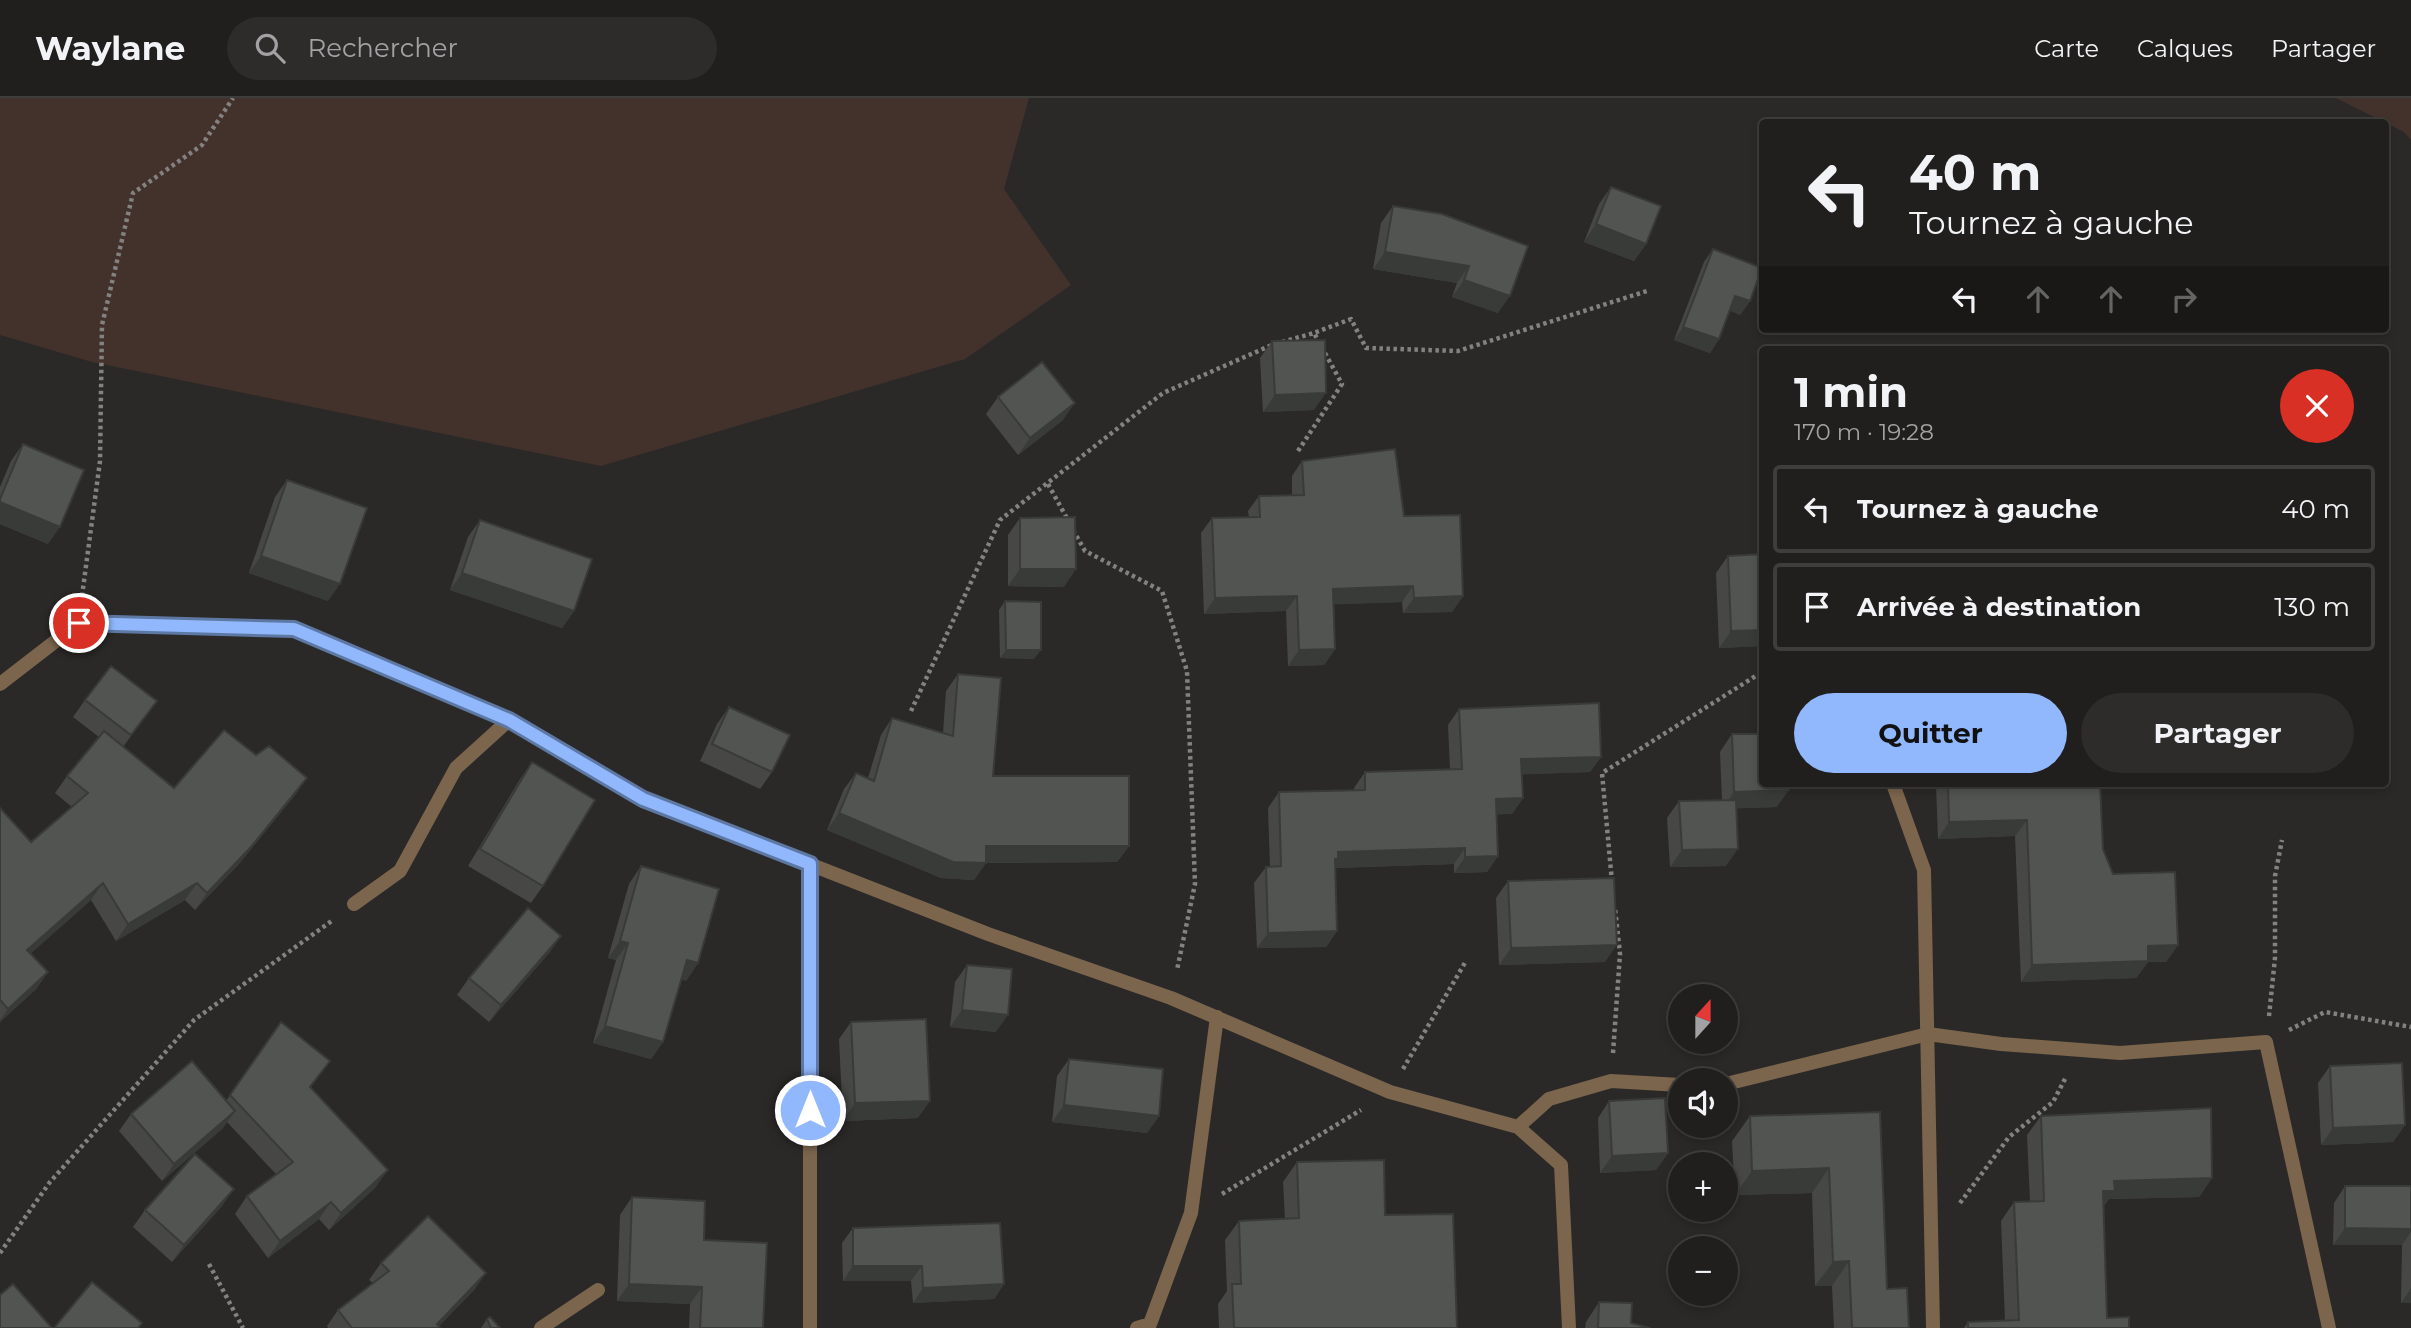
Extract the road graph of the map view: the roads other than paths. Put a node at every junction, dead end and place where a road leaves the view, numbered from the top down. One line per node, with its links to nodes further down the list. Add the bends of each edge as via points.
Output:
1 (0, 684): 2 (street, via 79,623 294,629)
2 (509, 720): 4 (street, via 643,799); 5 (street, via 456,768 400,871)
3 (1894, 787): 7 (street, via 1924,870)
4 (810, 864): 6 (street); 13 (street)
5 (354, 904)
6 (1217, 1017): 10 (street, via 1390,1092); 14 (street, via 1191,1213 1150,1324)
7 (1928, 1034): 8 (street); 16 (street); 17 (street, via 2120,1053 2266,1042)
8 (1738, 1080)
9 (1668, 1084): 10 (street, via 1611,1082 1549,1099)
10 (1518, 1127): 15 (street, via 1561,1165)
11 (598, 1290): 12 (street)
12 (541, 1328)
13 (810, 1328)
14 (1137, 1328)
15 (1569, 1328)
16 (1933, 1328)
17 (2329, 1328)

